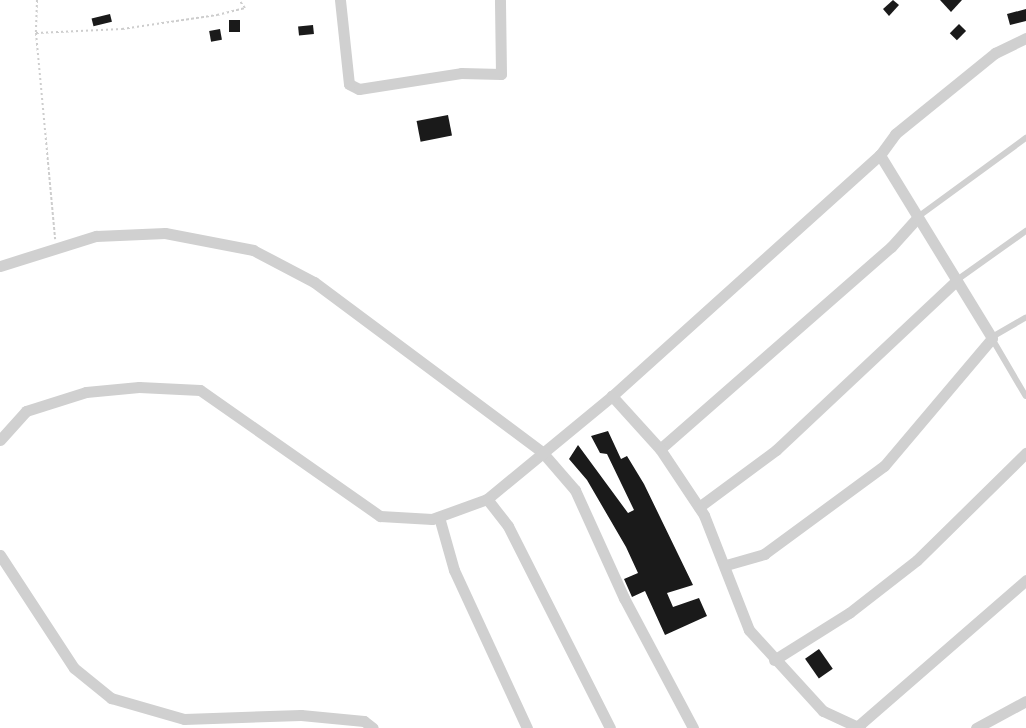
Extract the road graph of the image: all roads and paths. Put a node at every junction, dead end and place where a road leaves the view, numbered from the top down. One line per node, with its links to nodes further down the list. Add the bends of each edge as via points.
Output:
1 (37, 0): 5 (path)
2 (238, 0): 5 (path, via 246,8 217,15 122,28)
3 (340, 0): 4 (street, via 349,84 359,89 461,73 501,74)
4 (500, 0)
5 (36, 33): 11 (path)
6 (1026, 38): 8 (street, via 995,53 895,134)
7 (1026, 138): 9 (lane)
8 (880, 155): 9 (street); 16 (street)
9 (918, 217): 13 (street); 19 (street, via 891,247)
10 (1026, 230): 13 (lane)
11 (56, 247): 12 (street); 20 (street, via 96,236 165,233 253,250 353,308)
12 (0, 266)
13 (956, 280): 15 (street); 23 (street, via 776,450)
14 (1026, 318): 15 (lane)
15 (992, 338): 17 (lane); 26 (street, via 884,466 764,554)
16 (612, 396): 19 (street); 20 (street)
17 (1026, 396)
18 (0, 440): 24 (street, via 26,410 86,392 139,387 200,390 380,516)
19 (660, 449): 23 (street)
20 (543, 453): 22 (street); 34 (street, via 575,490 624,598)
21 (1026, 453): 28 (street, via 916,560 849,613)
22 (487, 499): 24 (street); 33 (street, via 508,526)
23 (699, 507): 26 (street)
24 (439, 517): 32 (street, via 454,570)
25 (0, 555): 31 (street, via 74,668 111,698 184,719 301,715 364,721)
26 (726, 565): 28 (street, via 749,630)
27 (1026, 580): 30 (street)
28 (774, 660): 30 (street, via 823,711)
29 (1026, 701): 35 (street)
30 (859, 727)
31 (373, 728)
32 (527, 728)
33 (610, 728)
34 (693, 728)
35 (976, 728)

